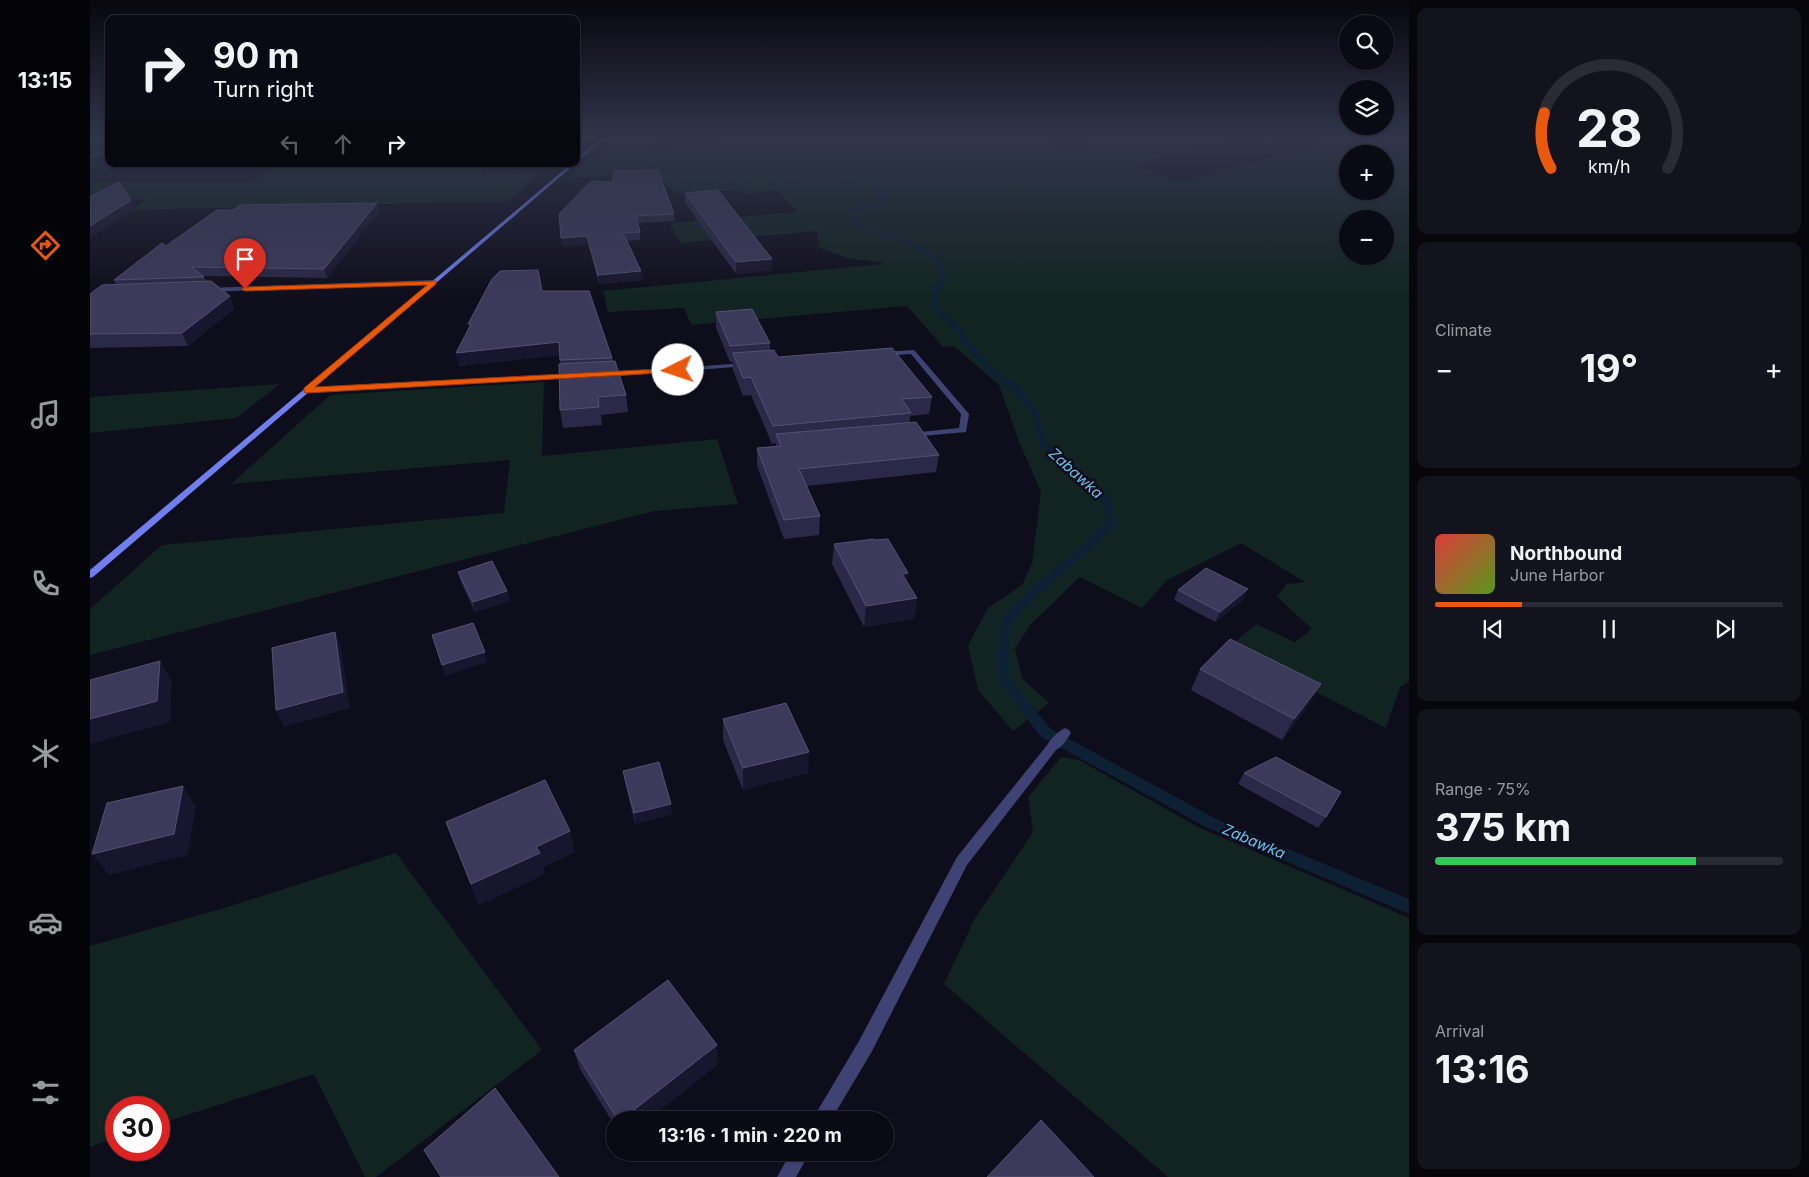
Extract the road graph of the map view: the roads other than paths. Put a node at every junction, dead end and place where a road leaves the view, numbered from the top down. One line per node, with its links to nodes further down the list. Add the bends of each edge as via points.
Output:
1 (540, 192): 2 (main road)
2 (433, 282): 3 (street); 8 (main road)
3 (200, 290)
4 (874, 355): 9 (street, via 913,352 965,414 963,430)
5 (756, 364): 6 (street)
6 (599, 375)
7 (580, 376): 8 (street)
8 (307, 390): 10 (main road)
9 (904, 436)
10 (90, 575)
11 (1065, 733): 12 (street, via 962,861 865,1047)
12 (826, 1111)
13 (796, 1161): 14 (street)
14 (786, 1177)

